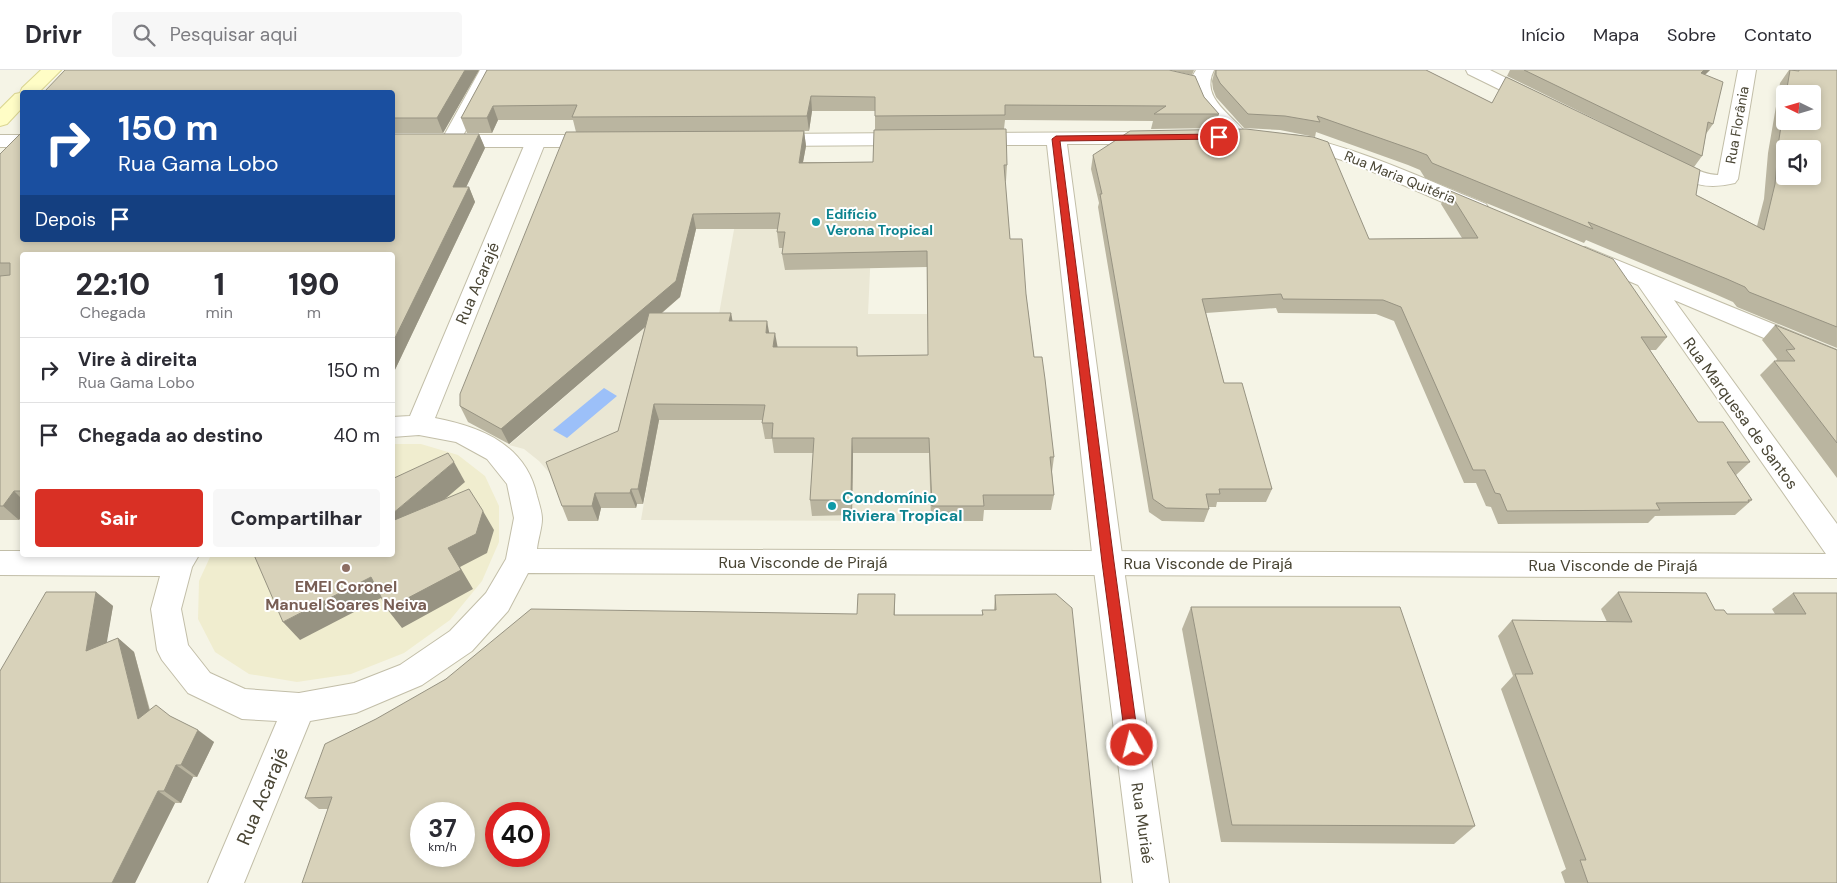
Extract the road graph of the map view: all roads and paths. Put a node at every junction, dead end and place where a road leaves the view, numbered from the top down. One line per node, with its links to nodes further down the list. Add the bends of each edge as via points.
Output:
1 (52, 70): 6 (main road)
2 (490, 70): 20 (street)
3 (1475, 70): 8 (street)
4 (1747, 70): 23 (street, Rua Florânia, via 1728,179 1706,182)
5 (1196, 78): 12 (street, via 1214,113)
6 (31, 90)
7 (20, 100): 9 (main road)
8 (1556, 109)
9 (0, 120)
10 (1178, 137): 15 (street)
11 (1208, 137): 12 (street, Rua Maria Quitéria)
12 (1255, 137): 24 (street, Rua Maria Quitéria, via 1314,144)
13 (926, 139): 16 (street)
14 (946, 139): 15 (street)
15 (1056, 139): 34 (street, Rua Muriaé)
16 (746, 140)
17 (0, 141): 18 (street)
18 (20, 141)
19 (395, 141): 20 (street)
20 (451, 141): 21 (street)
21 (536, 141): 22 (street); 28 (street, Rua Acarajé)
22 (616, 141)
23 (1645, 153)
24 (1500, 219)
25 (1564, 245): 26 (street)
26 (1646, 279): 27 (street); 30 (street, Rua Marquesa de Santos)
27 (1837, 360)
28 (419, 425): 29 (street); 32 (street, via 462,433 497,452 520,481 528,518)
29 (395, 427)
30 (1837, 546)
31 (181, 560): 33 (street); 36 (street, via 166,609 173,650 199,683 242,704)
32 (520, 561): 34 (street, Rua Visconde de Pirajá); 36 (street, via 497,602 461,641 411,675 356,698)
33 (0, 562)
34 (1108, 562): 35 (street, Rua Visconde de Pirajá); 38 (street, Rua Muriaé)
35 (1837, 566)
36 (299, 708): 37 (street, Rua Acarajé)
37 (226, 883)
38 (1151, 883)

